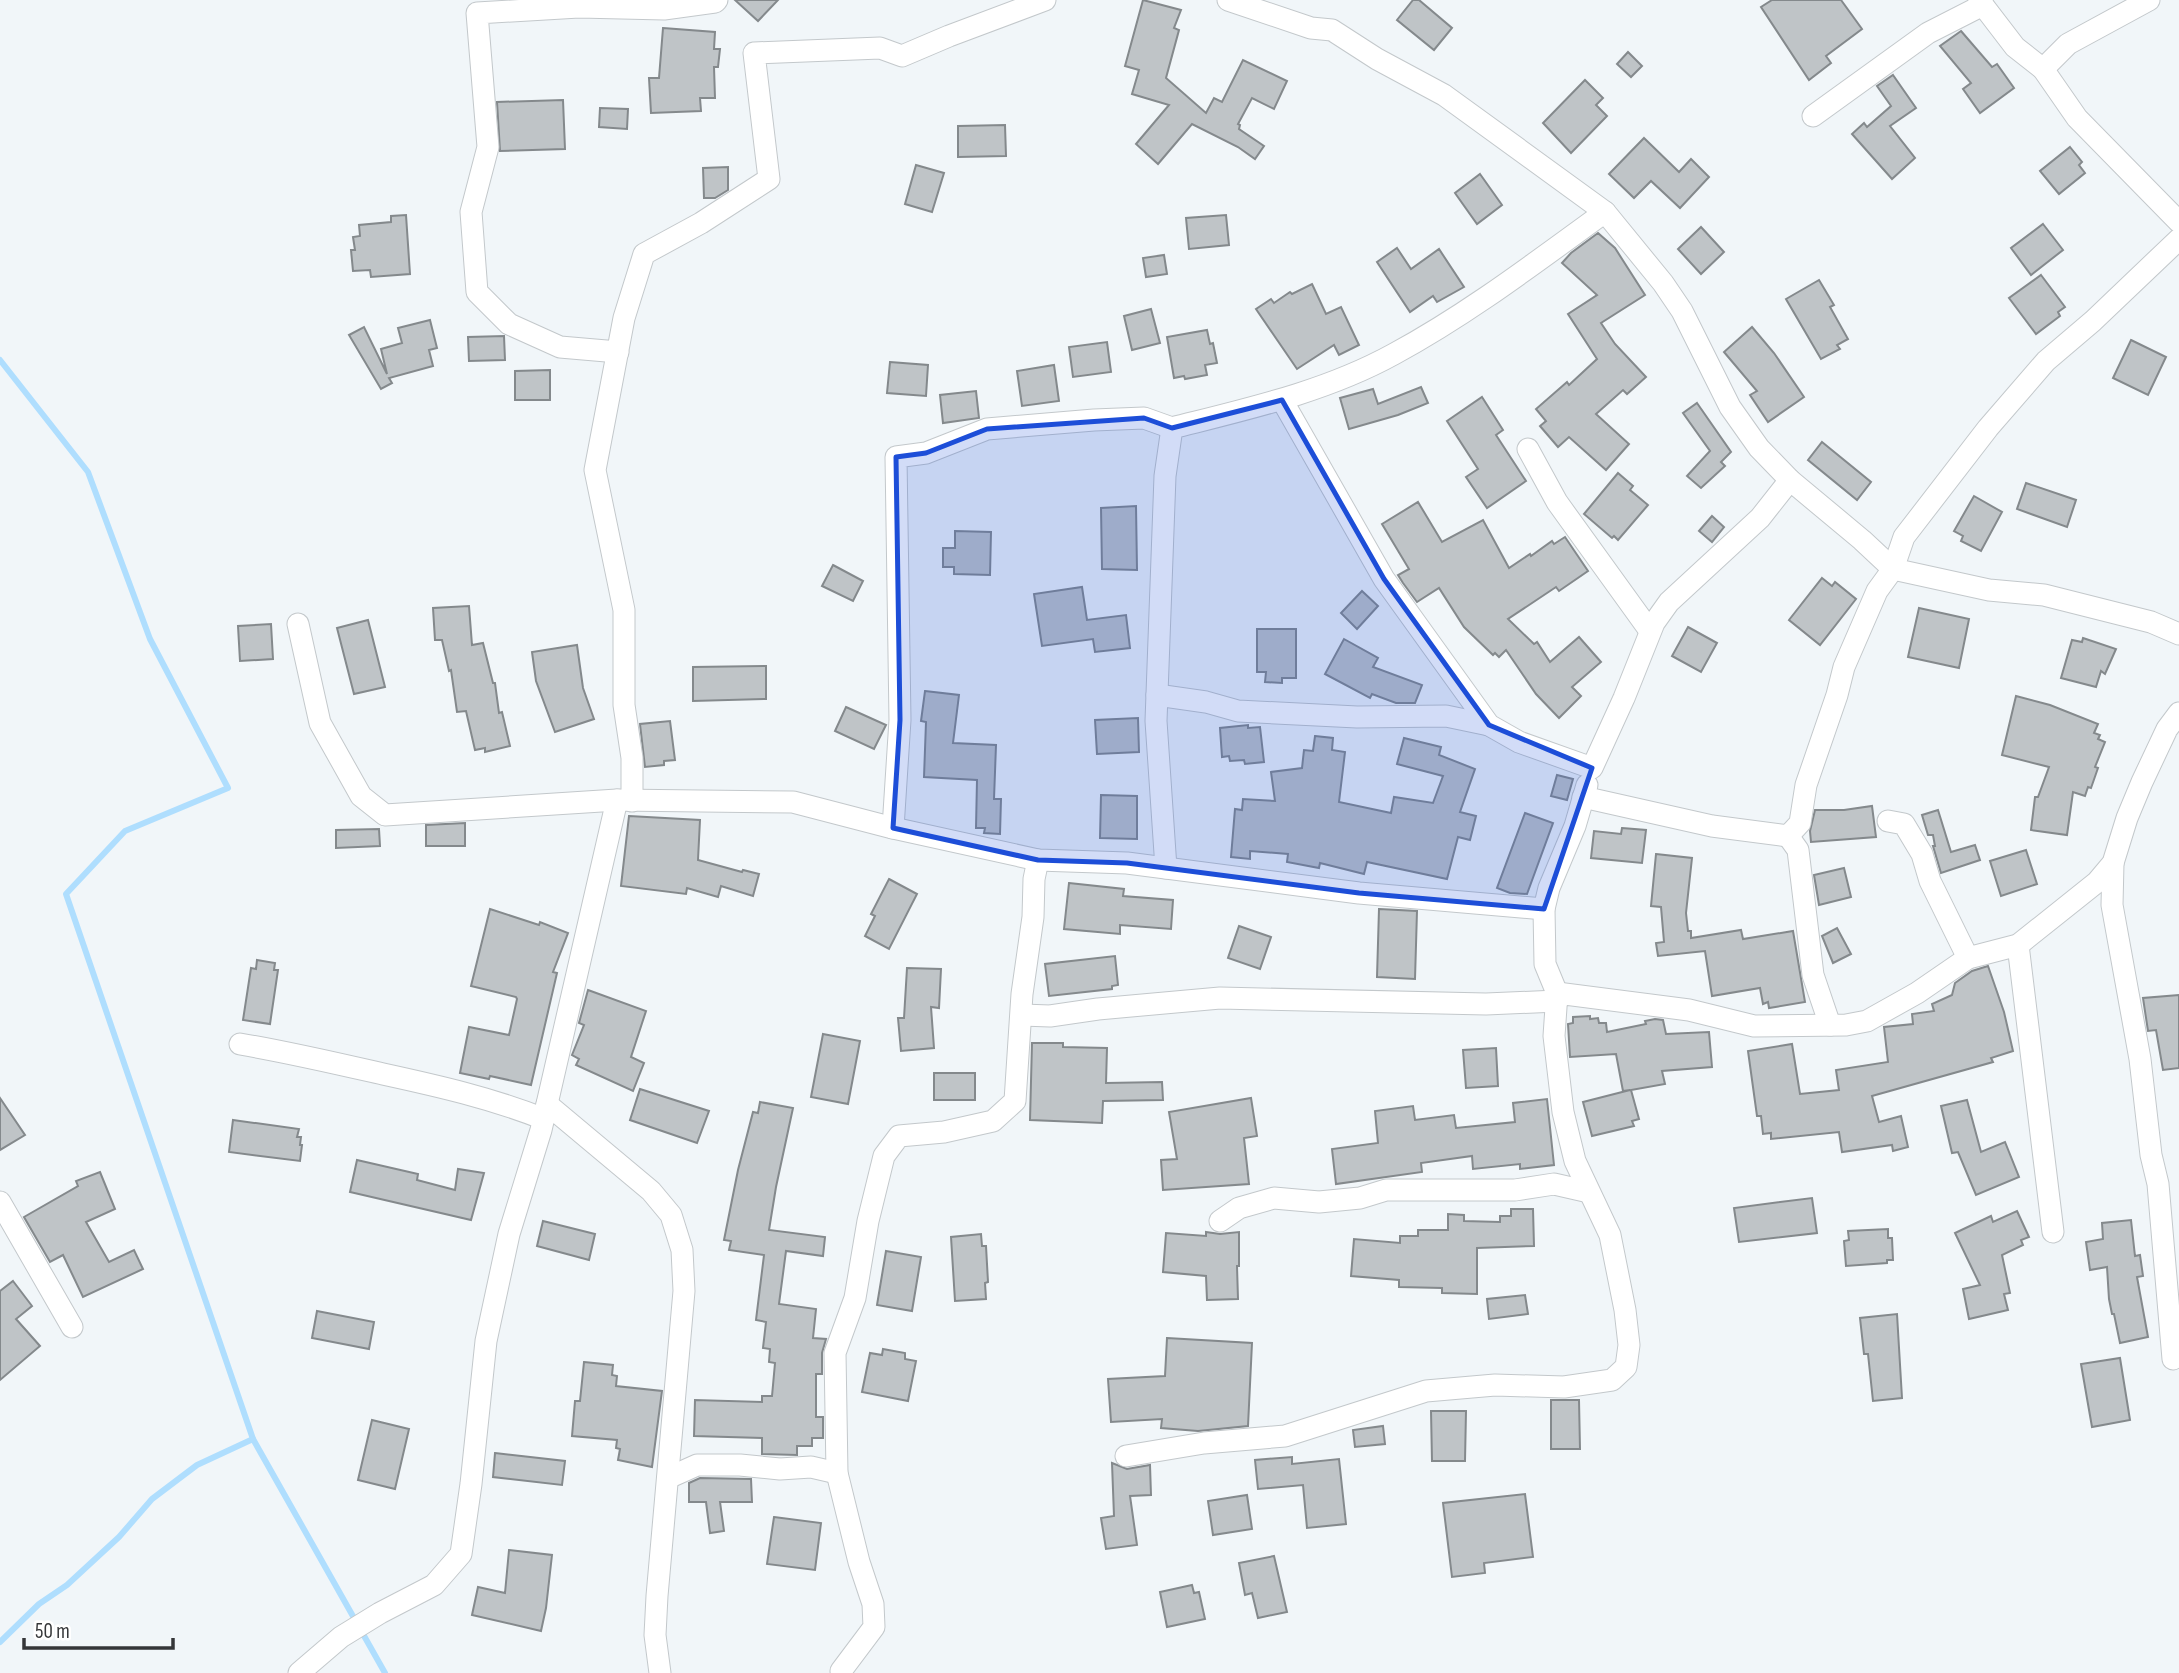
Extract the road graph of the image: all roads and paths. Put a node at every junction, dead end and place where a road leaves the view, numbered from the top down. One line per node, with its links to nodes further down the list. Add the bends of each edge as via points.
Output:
1 (717, 0): 11 (street, via 664,9 579,7 477,13 488,147 471,212 477,292 509,324 560,346)
2 (1045, 0): 11 (street, via 902,56 880,48 754,53 769,179 644,254)
3 (1228, 0): 8 (street, via 1332,30 1444,95)
4 (2149, 0): 6 (street, via 2068,44)
5 (1981, 3): 6 (street, via 2015,47); 7 (street, via 1928,33)
6 (2043, 69): 9 (street, via 2077,118)
7 (1813, 116)
8 (1605, 212): 12 (street, via 1472,308 1392,355); 15 (street, via 1682,311 1730,407 1759,448)
9 (2179, 222)
10 (2179, 239): 16 (street, via 2046,361 1996,418 1904,537)
11 (618, 352): 25 (street, via 595,470 624,610 624,705 632,758)
12 (1282, 400): 13 (street); 22 (street, via 1384,579)
13 (1172, 428): 20 (street, via 1165,476); 27 (street, via 1144,418 987,429 926,453 896,457 900,720)
14 (1528, 449): 18 (street, via 1557,502)
15 (1790, 480): 16 (street); 18 (street, via 1760,518 1669,602)
16 (1893, 569): 19 (street, via 1989,590 2045,594); 28 (street, via 1877,591 1844,667 1806,785 1800,823)
17 (298, 624): 25 (street, via 320,723 361,796 385,815)
18 (1650, 631): 23 (street)
19 (2179, 634)
20 (1157, 695): 22 (street, via 1238,711 1446,716); 31 (street)
21 (2179, 713): 30 (street, via 2142,782)
22 (1489, 725): 23 (street, via 1519,742)
23 (1592, 768): 24 (street)
24 (1583, 797): 28 (street, via 1712,826); 32 (street)
25 (625, 800): 27 (street, via 793,802); 39 (street)
26 (1888, 821): 34 (street, via 1904,824 1922,853 1930,881)
27 (893, 828): 29 (street)
28 (1788, 836): 37 (street, via 1798,850 1813,975)
29 (1038, 860): 31 (street); 36 (street)
30 (2113, 863): 33 (street, via 2097,882); 45 (street, via 2112,905 2158,1184)
31 (1166, 868): 32 (street, via 1359,894)
32 (1544, 909): 35 (street, via 1545,964)
33 (2018, 945): 34 (street); 43 (street)
34 (1968, 958): 37 (street, via 1867,1021)
35 (1557, 997): 36 (street, via 1486,1004 1220,998); 37 (street, via 1689,1010 1754,1026); 40 (street, via 1554,1036 1563,1112 1575,1161)
36 (1021, 1015): 47 (street, via 1015,1101 993,1121 899,1136 884,1156 855,1298 835,1353)
37 (1830, 1025)
38 (240, 1044): 39 (street)
39 (546, 1111): 48 (street, via 651,1191 671,1215 682,1250 684,1290); 50 (street, via 509,1234 486,1341 461,1554 434,1585 341,1637)
40 (1589, 1192): 42 (street, via 1554,1184 1515,1190 1386,1190 1319,1202 1274,1198 1239,1208); 46 (street, via 1610,1235 1625,1310 1626,1367 1612,1380 1564,1387 1495,1385 1426,1391 1285,1436)
41 (0, 1202): 44 (street)
42 (1220, 1221)
43 (2053, 1232)
44 (72, 1327)
45 (2173, 1359)
46 (1126, 1456)
47 (837, 1473): 48 (street, via 811,1467 697,1465); 49 (street, via 873,1604 874,1627)
48 (667, 1478): 51 (street, via 655,1635)
49 (841, 1671)
50 (299, 1673)
51 (660, 1673)

